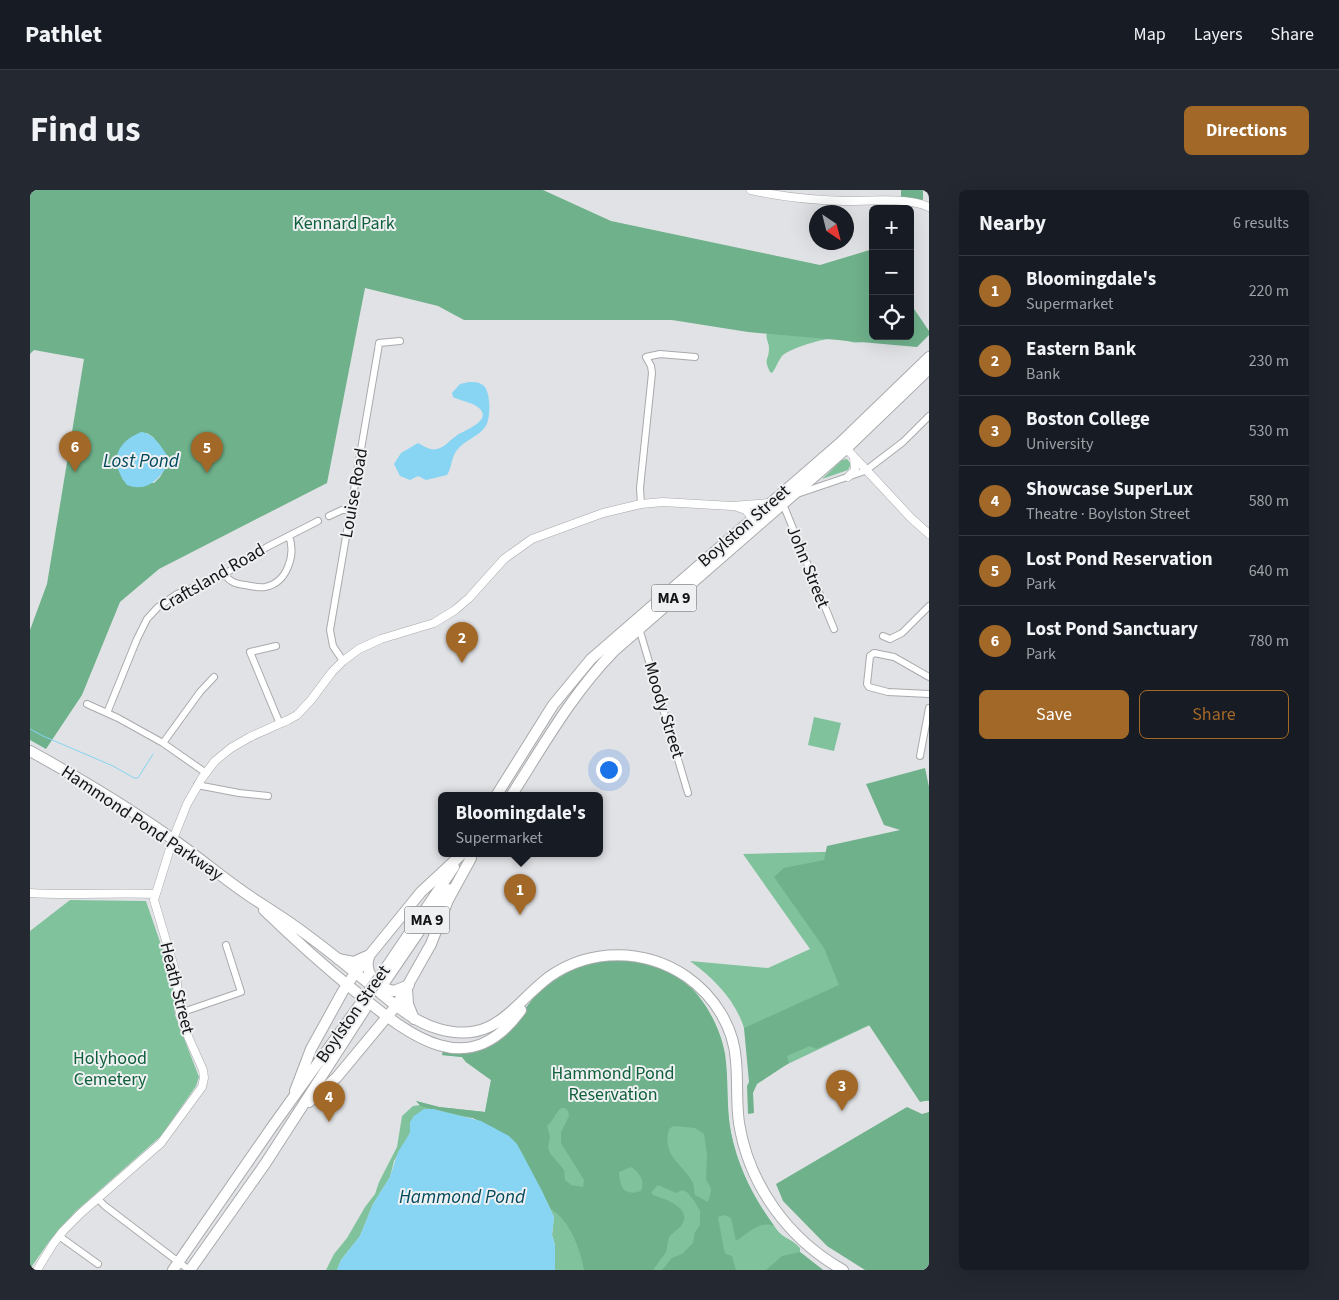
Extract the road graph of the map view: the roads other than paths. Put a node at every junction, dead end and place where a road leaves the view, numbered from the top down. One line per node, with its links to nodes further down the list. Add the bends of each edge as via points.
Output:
1 (751, 190): 2 (street, via 802,199 908,202)
2 (929, 207)
3 (400, 341): 16 (street, Louise Road, via 379,343)
4 (695, 357): 12 (street, via 660,354 646,357 652,373)
5 (929, 357): 8 (main road, Boylston Street / MA 9)
6 (929, 369): 8 (main road, Boylston Street / MA 9)
7 (929, 416): 9 (street, via 903,442)
8 (846, 449): 9 (street); 10 (street, via 856,467); 11 (main road, Boylston Street / MA 9); 13 (main road, Boylston Street / MA 9)
9 (866, 470): 10 (street); 20 (street)
10 (848, 477): 11 (street)
11 (792, 496): 14 (main road, Boylston Street / MA 9)
12 (641, 504): 15 (street, Heath Street); 28 (street, Heath Street, via 603,513 526,542 504,559 469,598 448,615 427,626 371,643)
13 (770, 504): 15 (street, Heath Street); 18 (main road, Boylston Street / MA 9)
14 (783, 504): 24 (main road, Boylston Street / MA 9); 25 (street, John Street)
15 (732, 506): 18 (street, via 746,510)
16 (351, 510): 17 (street); 28 (street, Louise Road, via 330,630 333,646)
17 (329, 516)
18 (752, 518): 41 (main road, Boylston Street / MA 9, via 584,667 553,704)
19 (318, 521): 21 (street, Craftsland Road)
20 (929, 534)
21 (289, 536): 22 (street, Craftsland Road); 22 (street, via 292,550 289,564 277,582 257,587 234,583)
22 (225, 574): 34 (street, Craftsland Road, via 177,594 153,612 130,652)
23 (929, 606): 26 (street, via 897,637)
24 (640, 628): 42 (main road, Boylston Street / MA 9, via 607,658 577,694); 43 (street, Moody Street)
25 (834, 629)
26 (883, 636)
27 (276, 646): 35 (street, via 250,652)
28 (343, 661): 35 (street, Heath Street, via 301,711)
29 (214, 677): 36 (street)
30 (929, 677): 31 (street, via 890,655 874,653 870,656 867,684 870,688)
31 (929, 694)
32 (86, 704): 34 (street)
33 (929, 708): 38 (street)
34 (108, 713): 36 (street)
35 (281, 723): 39 (street, Heath Street, via 231,748)
36 (163, 743): 39 (street)
37 (30, 751): 45 (main road, Hammond Pond Parkway)
38 (920, 756)
39 (206, 772): 40 (street, Heath Street)
40 (198, 785): 44 (street); 45 (street, Heath Street)
41 (498, 792)
42 (514, 792)
43 (688, 792)
44 (268, 796)
45 (173, 839): 50 (street, Heath Street); 51 (main road, Hammond Pond Parkway)
46 (465, 857): 53 (main road, via 421,892)
47 (466, 857): 59 (main road, Boylston Street / MA 9)
48 (466, 857): 57 (main road, via 432,944)
49 (30, 893): 50 (street)
50 (155, 894): 61 (street, Heath Street, via 155,907 176,974)
51 (252, 897): 54 (main road, Hammond Pond Parkway); 56 (main road, Hammond Pond Parkway)
52 (226, 945): 61 (street, via 241,992)
53 (371, 952): 54 (main road, via 356,961); 55 (main road); 57 (main road, via 367,961 368,974 391,991)
54 (338, 959): 55 (main road, Hammond Pond Parkway)
55 (355, 973): 56 (main road); 60 (main road, Hammond Pond Parkway)
56 (347, 985): 62 (main road, Hammond Pond Parkway); 64 (main road, via 310,1050)
57 (408, 987): 60 (main road); 63 (main road, via 408,1004)
58 (534, 990): 62 (main road, Hammond Pond Parkway, via 501,1032 483,1042 464,1047 430,1043); 63 (main road, Hammond Pond Parkway, via 508,1016 476,1030 444,1030); 72 (main road, Hammond Pond Parkway, via 572,964 608,955 654,960 697,984 719,1011 732,1037 740,1130 762,1189 797,1235)
59 (364, 1006): 64 (main road, Boylston Street / MA 9); 65 (main road, Boylston Street / MA 9)
60 (396, 1006): 62 (main road); 63 (main road, Hammond Pond Parkway)
61 (180, 1013): 66 (street, Heath Street, via 203,1070 202,1088 161,1143)
62 (388, 1018): 65 (main road, via 337,1077)
63 (414, 1019)
64 (292, 1100): 69 (main road, Boylston Street / MA 9)
65 (300, 1111): 71 (main road, Boylston Street / MA 9)
66 (98, 1199): 67 (street, Heath Street); 69 (street)
67 (59, 1236): 68 (street); 70 (street, Heath Street)
68 (98, 1264)
69 (175, 1266): 71 (street)
70 (37, 1270)
71 (190, 1270)
72 (842, 1270)

